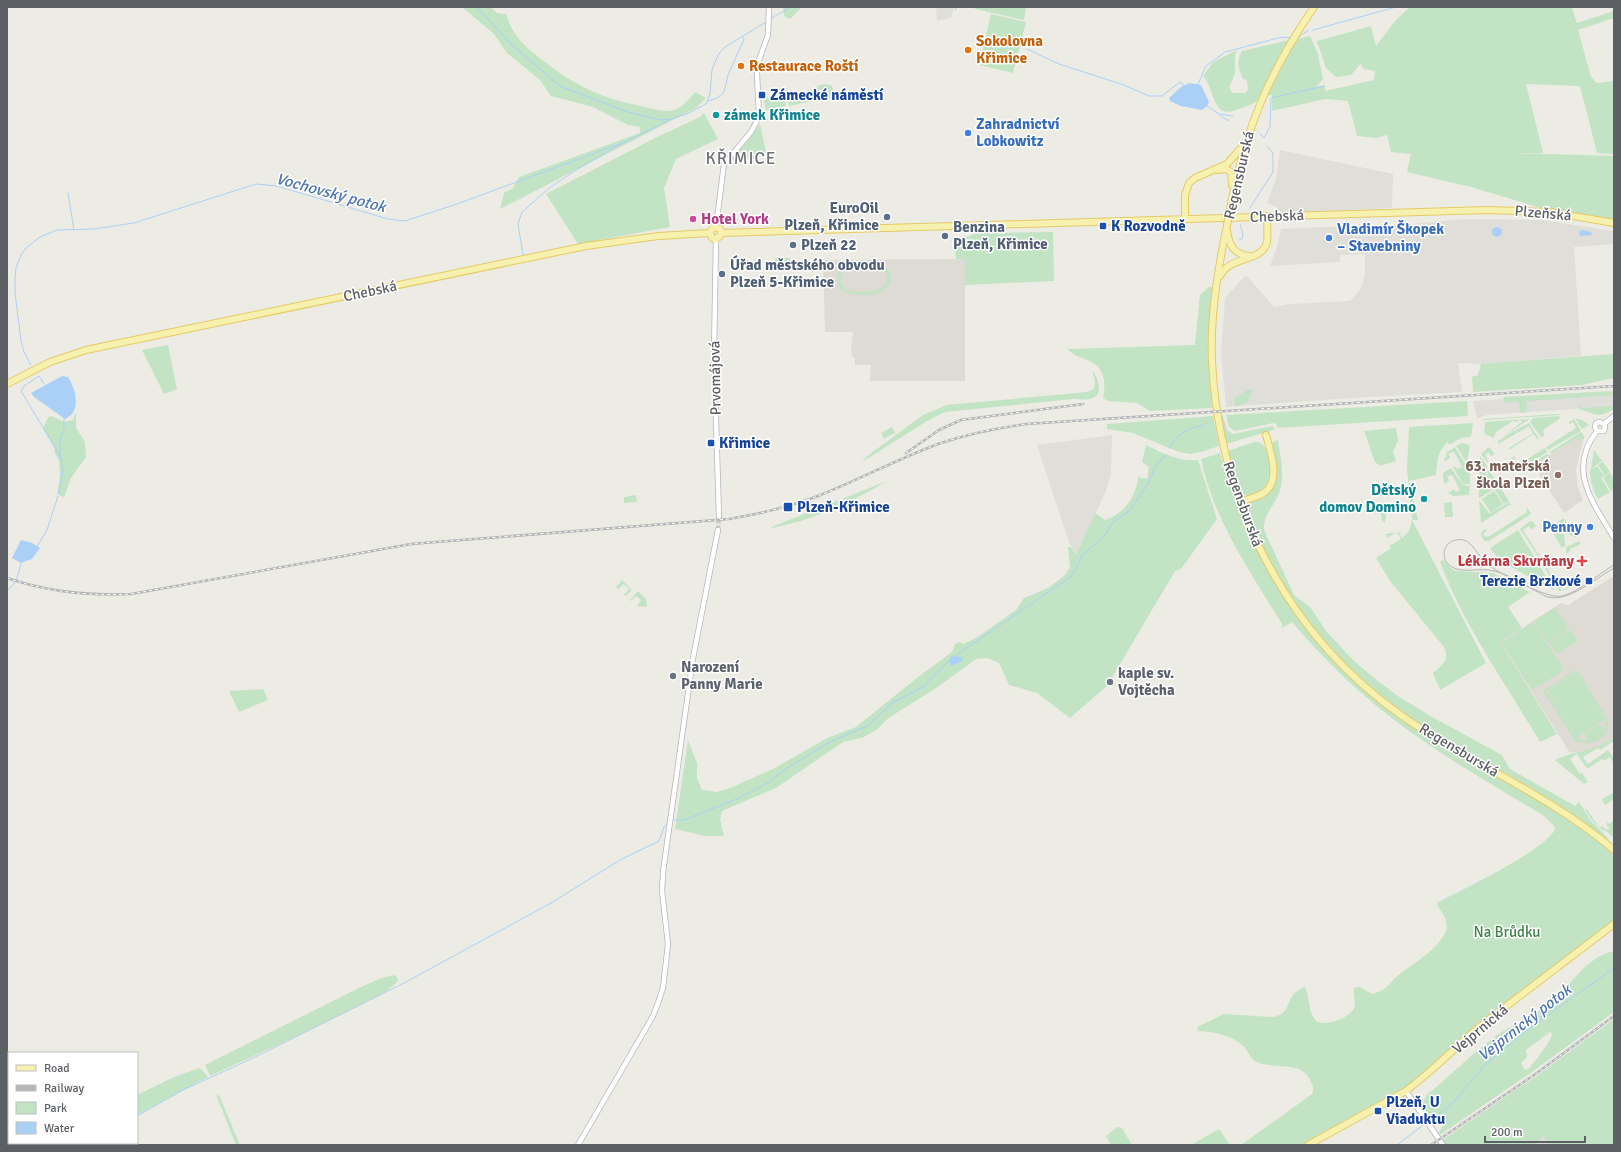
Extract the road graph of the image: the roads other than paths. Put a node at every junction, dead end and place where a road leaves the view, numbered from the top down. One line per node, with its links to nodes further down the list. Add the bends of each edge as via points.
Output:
1 (1314, 7): 3 (main road, Regensburská, via 1272,76)
2 (769, 9): 10 (street, via 770,27 757,73 759,117 752,132 728,159 723,169)
3 (1243, 147): 4 (main road, Regensburská, via 1231,161); 5 (main road, Regensburská)
4 (1214, 170): 5 (main road, via 1226,169 1231,172); 8 (main road, Regensburská, via 1195,178 1188,185 1184,197)
5 (1232, 199): 13 (main road, Regensburská, bridge)
6 (1472, 210): 7 (main road, Chebská); 9 (main road, Plzeňská, via 1550,212)
7 (1267, 216): 8 (main road, Chebská); 15 (main road, via 1266,246)
8 (1185, 218): 12 (main road, Chebská)
9 (1614, 223)
10 (716, 227): 11 (main road); 12 (main road)
11 (710, 233): 14 (main road, via 711,237); 17 (main road, Chebská, via 658,236 546,254 86,350 67,355)
12 (721, 233): 14 (main road)
13 (1226, 233): 15 (main road, via 1237,254); 16 (main road, Regensburská)
14 (716, 239): 23 (street, Prvomájová, via 714,347)
15 (1259, 254): 16 (main road, via 1228,265 1220,275)
16 (1217, 287): 22 (main road, Regensburská, via 1212,337 1215,395 1225,453)
17 (7, 384)
18 (1614, 416): 19 (street)
19 (1604, 424): 20 (street, via 1604,431); 20 (street, via 1596,423)
20 (1597, 431): 25 (street, via 1585,455 1583,476 1590,498)
21 (1266, 435): 22 (main road, via 1273,467 1271,484 1264,492)
22 (1239, 502): 26 (main road, Regensburská, via 1259,548 1289,601 1322,644 1353,675 1415,724 1565,813)
23 (719, 517)
24 (718, 530): 29 (street, via 693,658 662,872 668,944 663,988 653,1016)
25 (1614, 538)
26 (1614, 850)
27 (1614, 924): 28 (main road, Vejprnická, via 1478,1028)
28 (1406, 1091): 30 (main road, Vejprnická); 31 (street)
29 (578, 1145)
30 (1308, 1145)
31 (1443, 1145)

